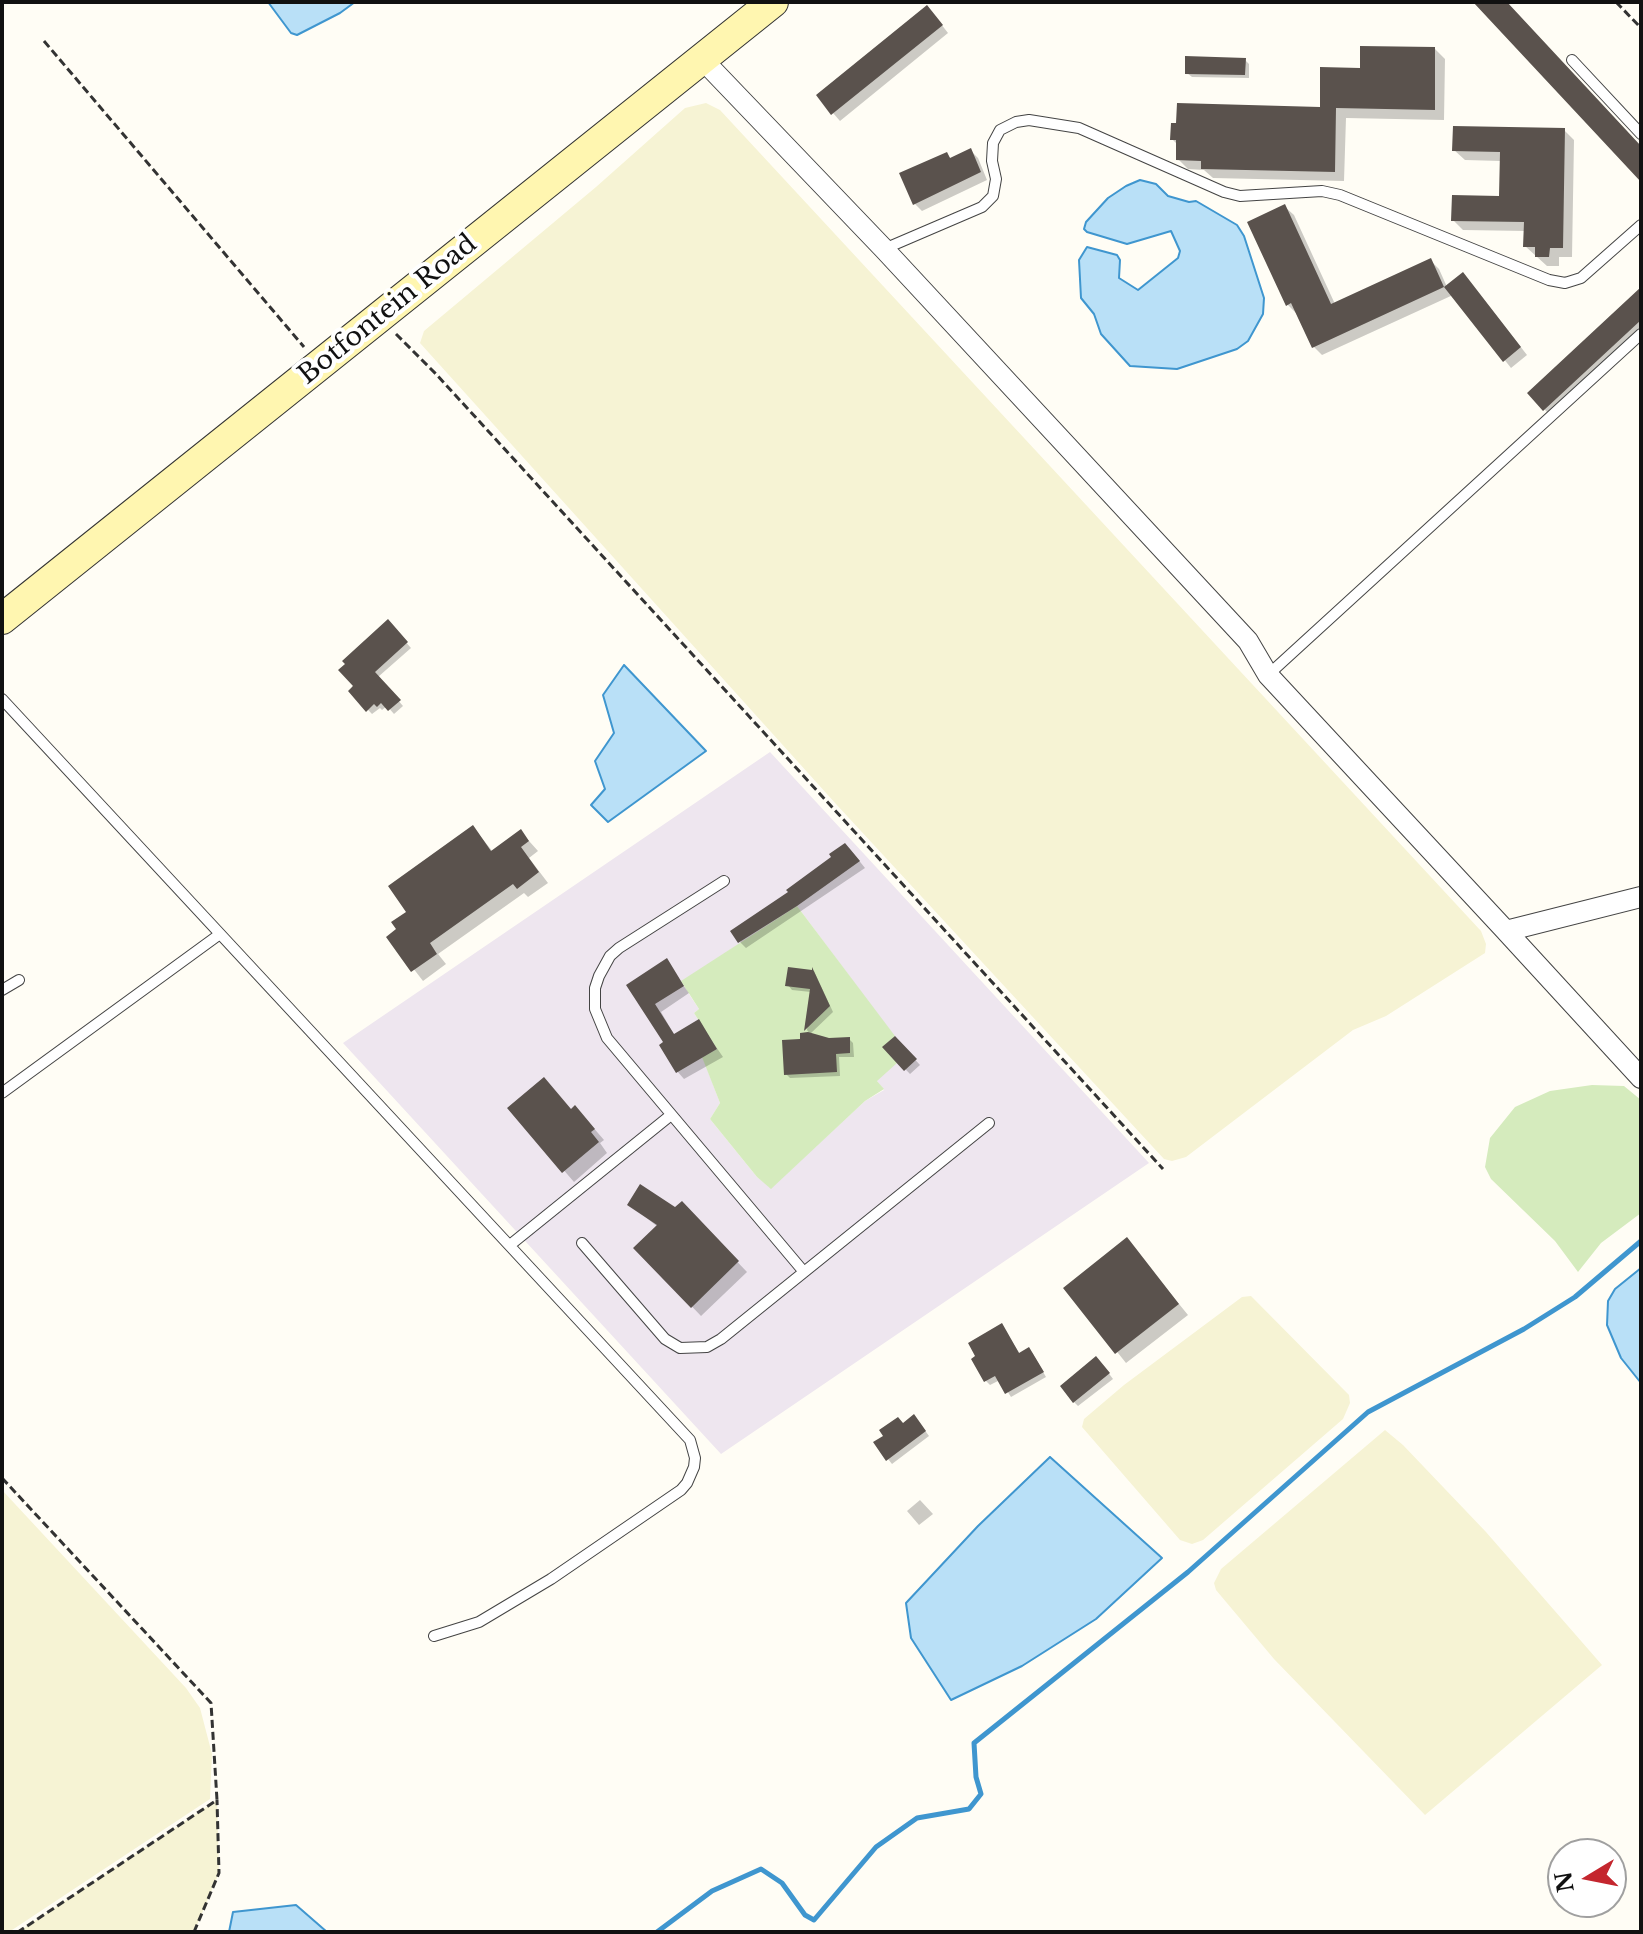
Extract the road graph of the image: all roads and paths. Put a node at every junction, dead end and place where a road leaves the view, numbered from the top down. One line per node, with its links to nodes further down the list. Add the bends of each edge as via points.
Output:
1 (773, 2): 5 (main road, Botfontein Road)
2 (1616, 2): 3 (path)
3 (1641, 28)
4 (44, 41): 12 (path)
5 (702, 59): 9 (street); 10 (main road, Botfontein Road)
6 (1572, 60): 7 (lane)
7 (1641, 134)
8 (1641, 225): 9 (lane, via 1581,278 1565,283 1340,195 1322,191 1240,196 1079,128 1029,120 1000,130 993,143 993,196 982,207)
9 (884, 249): 14 (street, via 1248,641)
10 (379, 317): 12 (main road, Botfontein Road); 26 (path)
11 (1641, 334): 14 (lane)
12 (320, 365): 13 (main road, Botfontein Road)
13 (2, 619)
14 (1268, 675): 18 (street)
15 (2, 699): 19 (lane)
16 (724, 881): 24 (lane, via 619,948 603,966 595,988 601,1029)
17 (1641, 897): 18 (street)
18 (1506, 931): 22 (street)
19 (220, 934): 23 (lane); 28 (lane)
20 (19, 980): 21 (lane)
21 (2, 990)
22 (1641, 1078)
23 (2, 1093)
24 (671, 1115): 28 (lane); 29 (lane)
25 (989, 1123): 29 (lane)
26 (1163, 1169)
27 (582, 1243): 29 (lane, via 665,1339 689,1350 714,1344)
28 (510, 1245): 31 (lane, via 685,1433 694,1467 681,1490 551,1579 479,1622)
29 (804, 1272)
30 (2, 1478): 32 (path, via 211,1703)
31 (434, 1636)
32 (217, 1800): 33 (path); 34 (path, via 219,1873)
33 (18, 1932)
34 (194, 1932)

